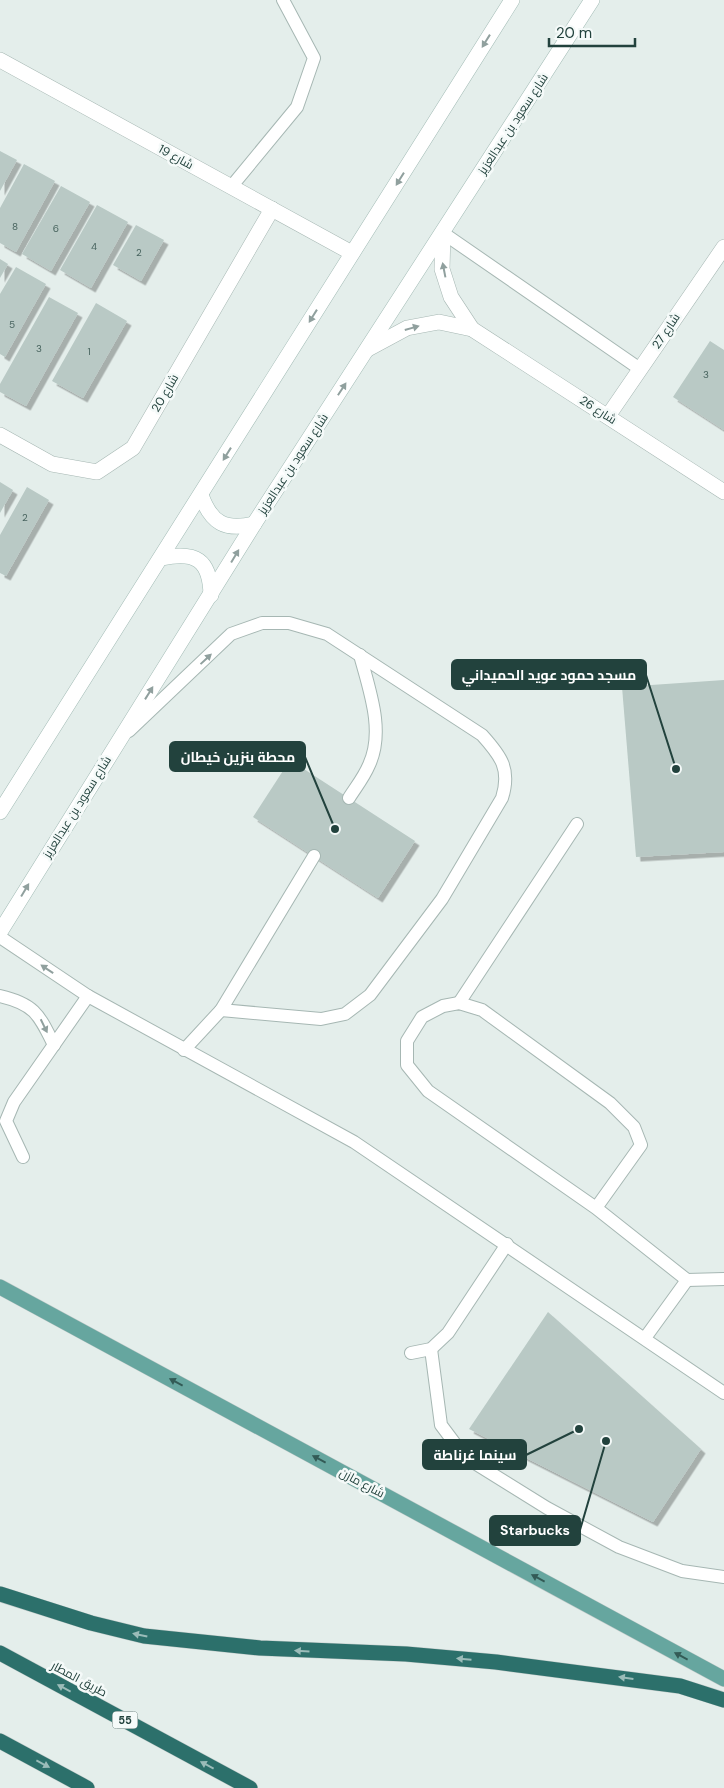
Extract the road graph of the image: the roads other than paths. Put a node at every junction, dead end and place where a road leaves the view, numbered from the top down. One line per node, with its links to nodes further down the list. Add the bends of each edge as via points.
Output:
1 (283, 0): 5 (lane, via 314,58 297,108)
2 (512, 0): 9 (main road, one-way to 9)
3 (592, 0): 7 (main road, شارع سعود بن عبدالعزيز)
4 (0, 60): 5 (main road, شارع 19)
5 (232, 187): 6 (main road, شارع 19)
6 (272, 209): 9 (main road, شارع 19); 14 (main road, شارع 20, via 133,448 96,472 52,464)
7 (443, 233): 10 (main road, شارع 26, one-way to 7, via 452,297 442,269); 11 (main road, شارع سعود بن عبدالعزيز); 12 (lane)
8 (724, 246): 12 (main road, شارع 27)
9 (352, 253): 16 (main road, one-way to 16)
10 (472, 329): 11 (main road, شارع 26, one-way to 10, via 407,328 439,322); 13 (main road, شارع 26)
11 (368, 349): 17 (main road, شارع سعود بن عبدالعزيز, one-way to 11)
12 (640, 369): 13 (main road, شارع 27)
13 (608, 416): 15 (main road, شارع 26)
14 (0, 435)
15 (724, 492)
16 (202, 495): 17 (main road, via 207,511 220,523 237,528); 18 (main road)
17 (254, 524): 19 (main road, شارع سعود بن عبدالعزيز, one-way to 17)
18 (162, 558): 19 (main road, via 181,554 199,560 210,576); 23 (main road)
19 (211, 595): 21 (main road, شارع سعود بن عبدالعزيز, one-way to 19)
20 (360, 656): 21 (lane, one-way to 20, via 231,634 262,623 289,623 327,634); 22 (lane, via 373,701 375,742 370,764); 31 (lane, via 482,735 501,757 507,783 502,798 442,899 370,995 345,1014 321,1018)
21 (119, 740): 26 (main road, شارع سعود بن عبدالعزيز, one-way to 21)
22 (349, 798)
23 (1, 808)
24 (577, 824): 30 (lane)
25 (314, 856): 31 (lane)
26 (0, 932)
27 (0, 937): 29 (lane, one-way to 27)
28 (0, 996): 32 (lane, one-way to 32, via 21,1000 40,1018)
29 (88, 996): 32 (lane); 33 (lane)
30 (459, 1003): 35 (lane, via 482,1010 610,1103 634,1127 641,1145); 35 (lane, via 443,1006 422,1017 407,1041 408,1065 428,1091)
31 (221, 1010): 33 (lane)
32 (54, 1045): 34 (lane, via 14,1102 6,1121)
33 (184, 1050): 36 (lane, via 354,1142)
34 (23, 1156)
35 (596, 1208): 38 (lane)
36 (507, 1244): 40 (lane); 41 (lane, via 448,1333)
37 (724, 1279): 38 (lane)
38 (687, 1280): 40 (lane)
39 (0, 1287): 47 (main road, شارع مازن, one-way to 39)
40 (645, 1338): 43 (lane)
41 (431, 1349): 42 (lane); 44 (lane, via 441,1425 465,1456 547,1508 619,1546 682,1571)
42 (410, 1353)
43 (724, 1393)
44 (724, 1577)
45 (0, 1594): 48 (highway, one-way to 45, via 680,1686 496,1662 406,1654 260,1648 144,1636)
46 (0, 1653): 51 (highway, طريق المطار / 55, one-way to 46)
47 (724, 1679)
48 (724, 1700)
49 (0, 1741): 50 (highway, one-way to 50)
50 (87, 1788)
51 (250, 1788)

